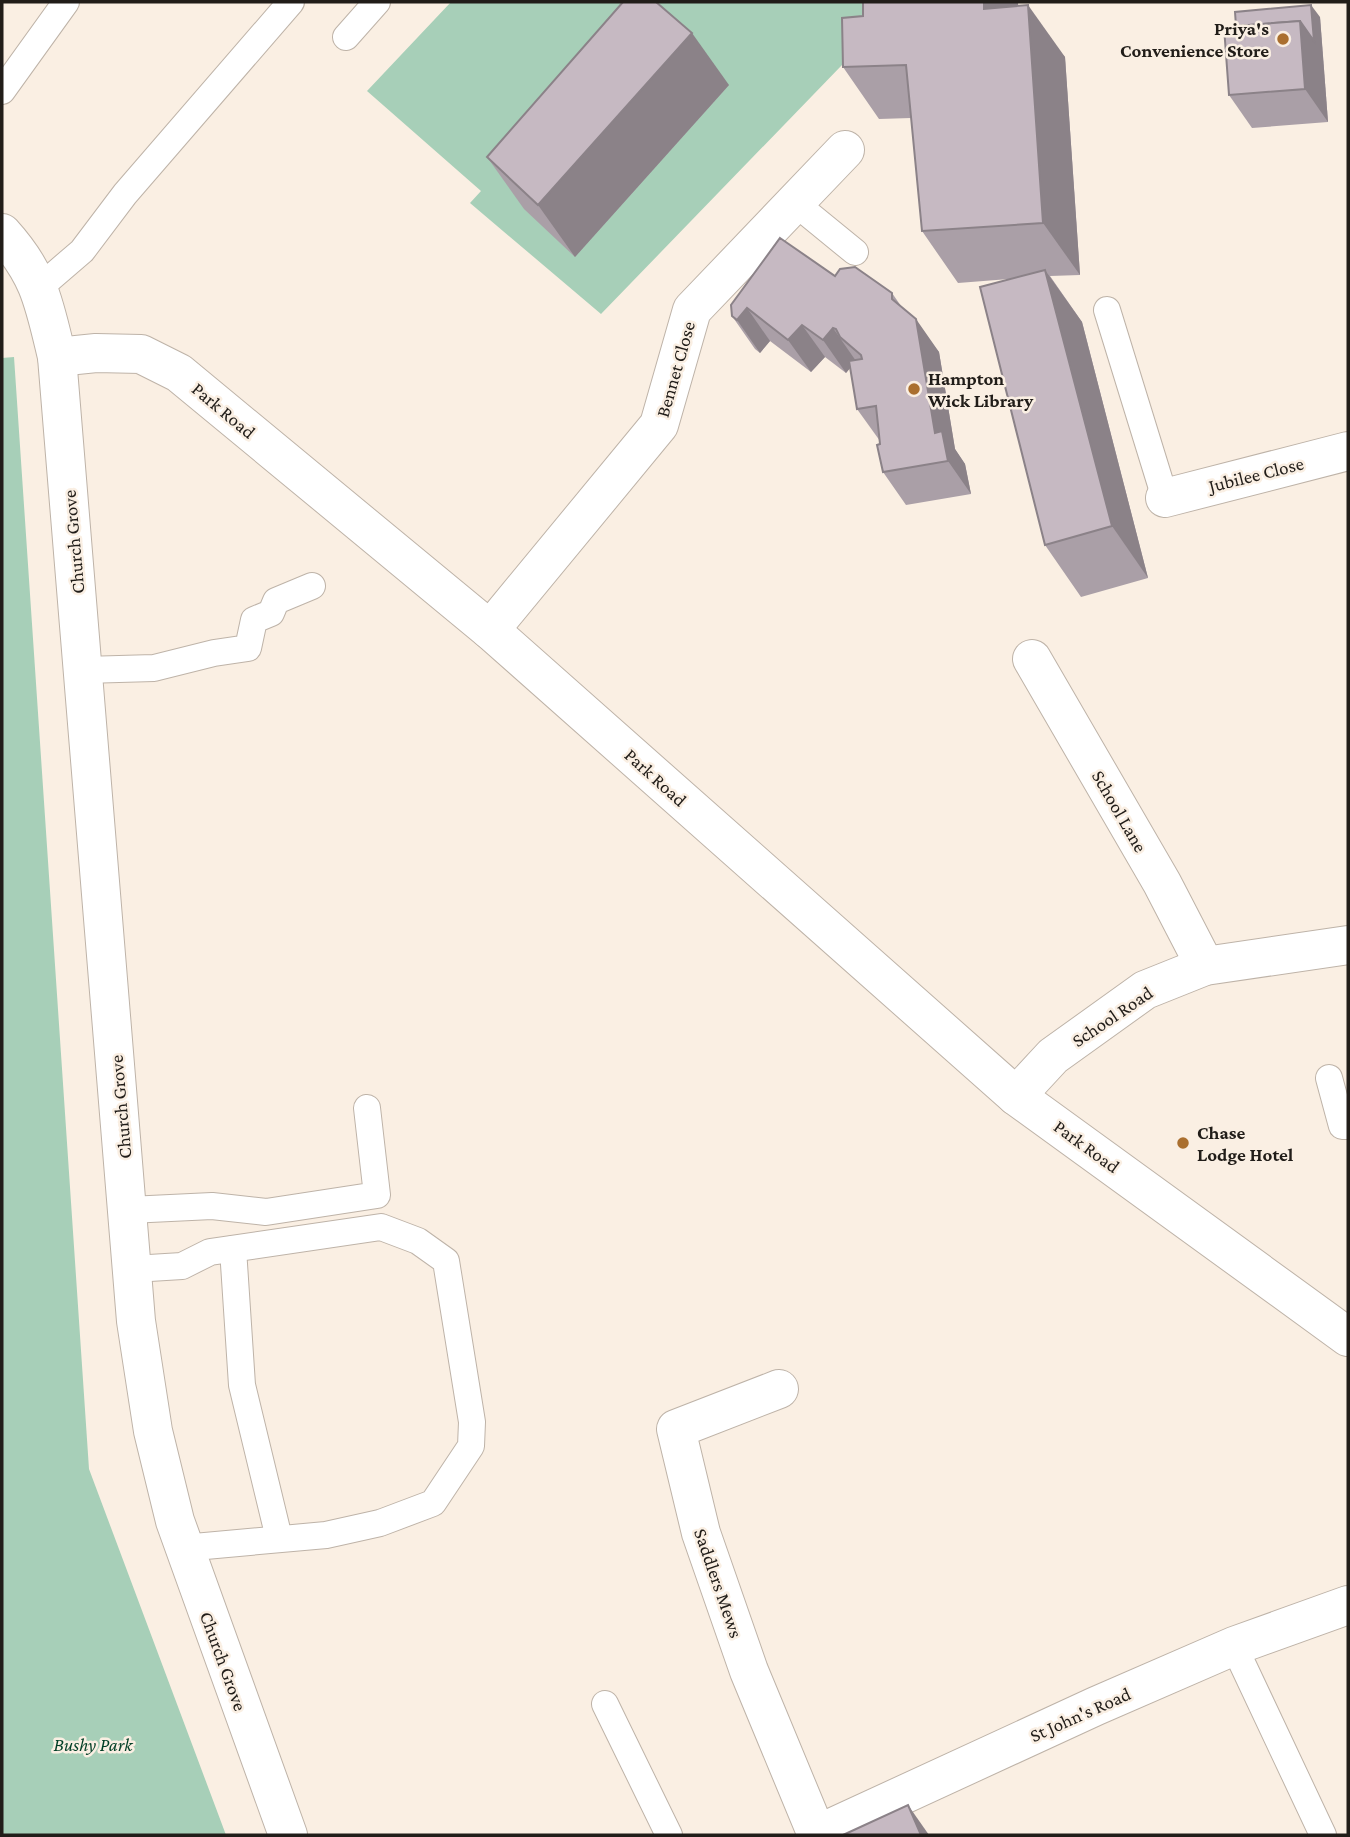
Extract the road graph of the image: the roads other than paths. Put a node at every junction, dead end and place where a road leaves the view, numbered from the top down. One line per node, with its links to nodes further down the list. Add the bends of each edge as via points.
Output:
1 (66, 2): 5 (lane)
2 (291, 2): 10 (lane, via 125,194 82,251)
3 (377, 2): 4 (lane)
4 (346, 37)
5 (2, 91)
6 (845, 150): 7 (street, Bennet Close)
7 (795, 203): 9 (lane); 16 (street, Bennet Close, via 692,310 659,425)
8 (2, 233): 10 (street, via 21,254)
9 (855, 252)
10 (39, 288): 12 (street)
11 (1107, 310): 14 (lane)
12 (57, 357): 16 (street, Park Road, via 141,354 179,373); 18 (street, Church Grove)
13 (1348, 451): 14 (street, Jubilee Close)
14 (1165, 498)
15 (312, 586): 18 (lane, via 276,601 271,613 254,620 248,648 154,668)
16 (490, 630): 22 (street, Park Road)
17 (1032, 659): 20 (street, School Lane)
18 (83, 670): 25 (street, Church Grove)
19 (1348, 945): 20 (street, School Road)
20 (1205, 966): 22 (street, School Road, via 1145,990 1053,1056)
21 (1329, 1078): 24 (lane, via 1342,1126)
22 (1016, 1096): 28 (street, Park Road)
23 (367, 1108): 25 (lane, via 377,1195 265,1212 212,1206)
24 (1348, 1126)
25 (128, 1210): 27 (street, Church Grove)
26 (233, 1249): 27 (lane, via 209,1252 182,1266); 30 (lane, via 242,1385); 30 (lane, via 381,1227 418,1241 446,1261 470,1408 471,1446 433,1503 380,1523 326,1535)
27 (132, 1269): 31 (street, Church Grove, via 153,1432)
28 (1348, 1337)
29 (779, 1389): 37 (street, Saddlers Mews, via 676,1429 705,1545 749,1671)
30 (279, 1538): 31 (lane)
31 (184, 1548): 35 (street, Church Grove)
32 (1348, 1605): 33 (street, St John's Road)
33 (1234, 1646): 37 (street, St John's Road); 38 (lane)
34 (605, 1704): 36 (lane)
35 (288, 1835)
36 (669, 1835)
37 (816, 1835)
38 (1322, 1835)

